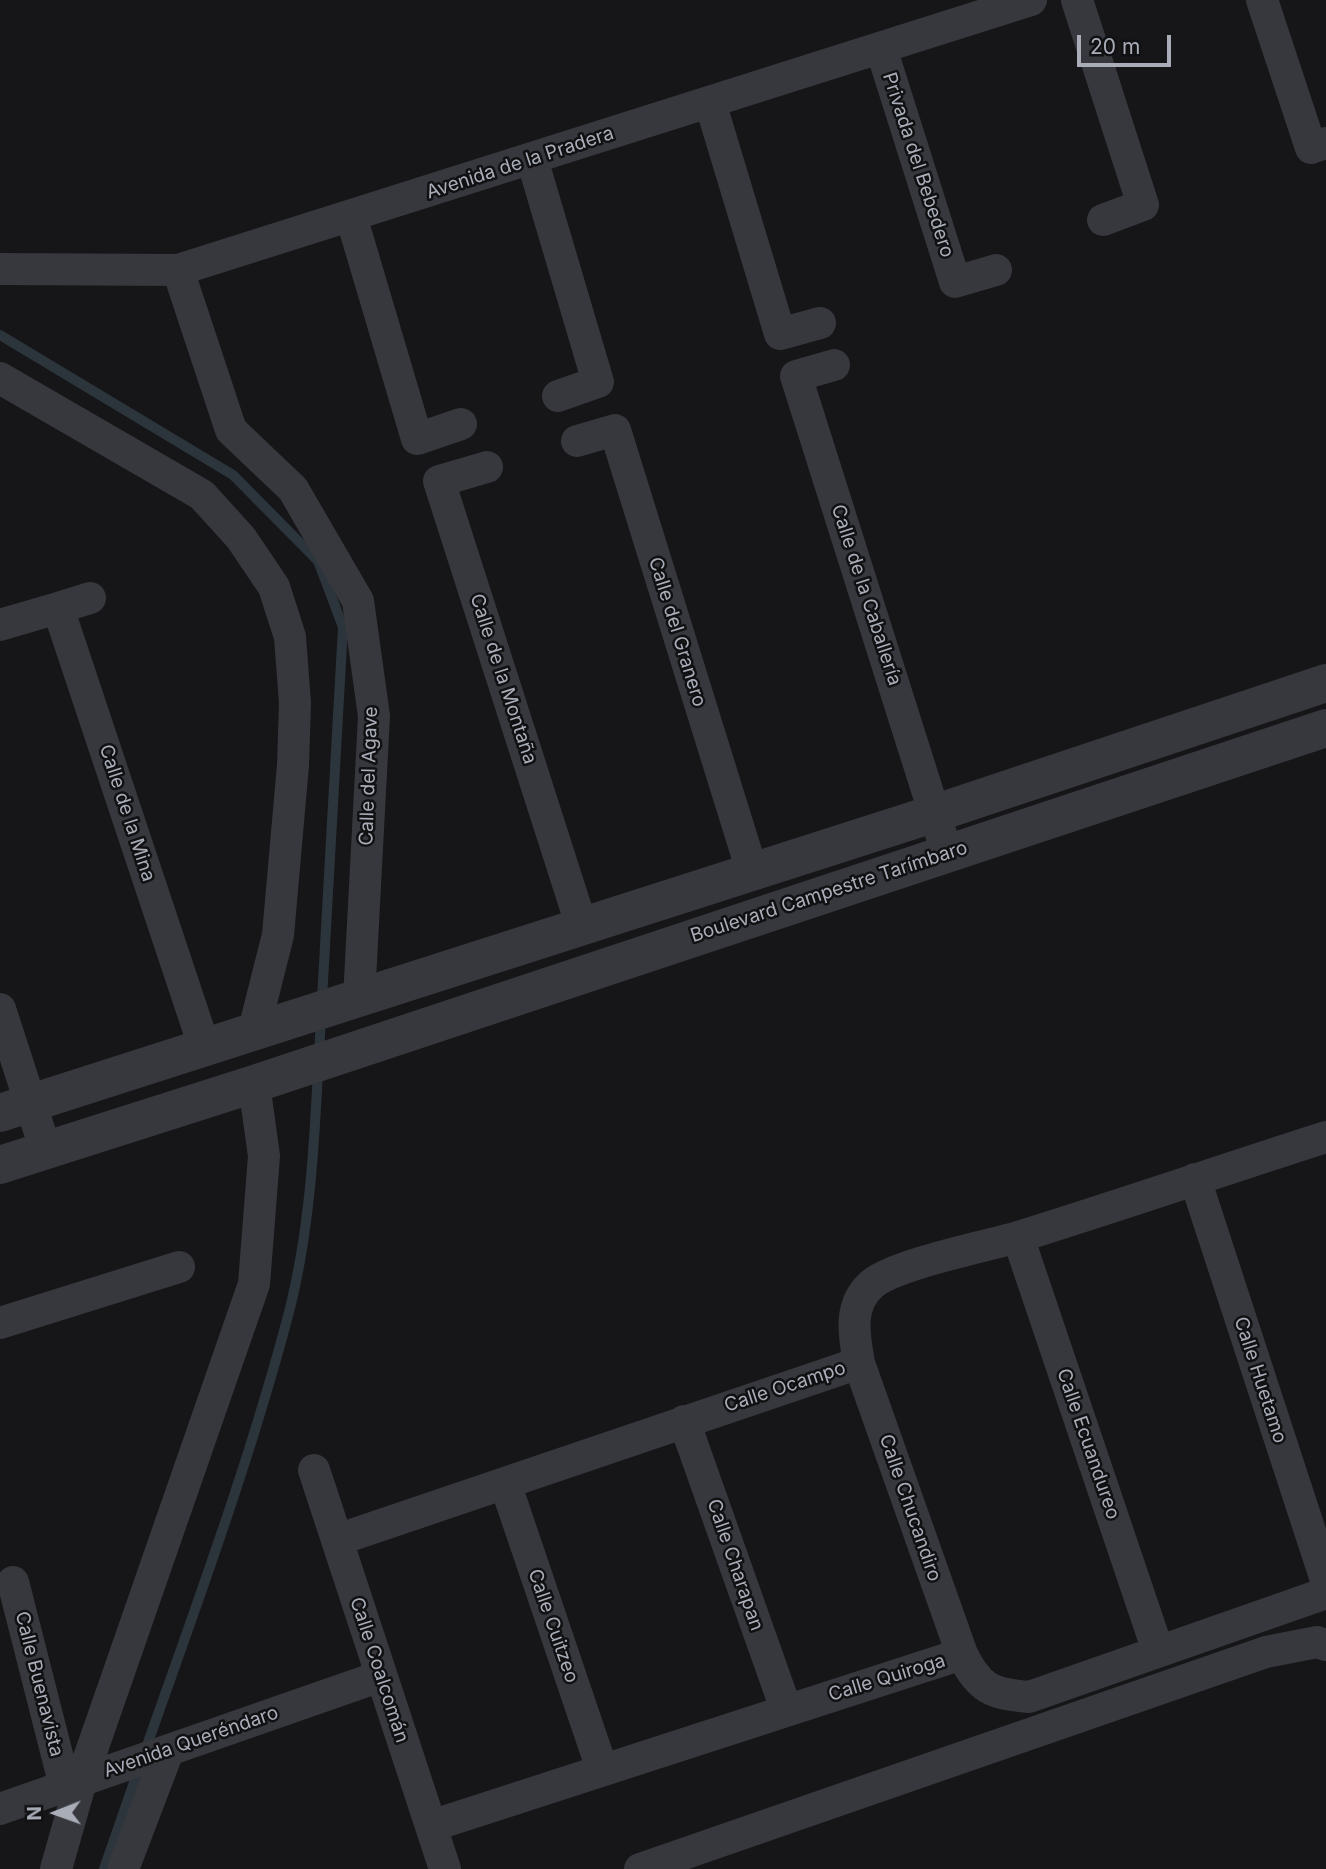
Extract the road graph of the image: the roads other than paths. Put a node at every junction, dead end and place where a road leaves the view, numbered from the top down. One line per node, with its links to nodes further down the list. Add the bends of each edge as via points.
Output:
1 (1031, 0): 4 (street, Avenida de la Pradera)
2 (1077, 0): 9 (street, via 1143,205)
3 (1262, 0): 6 (street, via 1311,148)
4 (881, 48): 5 (street, Avenida de la Pradera); 12 (street, Privada del Bebedero, via 956,282)
5 (710, 102): 7 (street, Avenida de la Pradera); 13 (street, via 780,334)
6 (1326, 143)
7 (532, 159): 8 (street, Avenida de la Pradera); 16 (street, via 598,382)
8 (351, 216): 11 (street, Avenida de la Pradera); 17 (street, via 417,439)
9 (1103, 220)
10 (0, 269): 11 (street, Avenida de la Pradera)
11 (178, 270): 29 (street, Calle del Agave, via 231,430 293,489 358,601 374,716)
12 (996, 270)
13 (820, 323)
14 (834, 365): 25 (street, Calle de la Caballería, via 796,376)
15 (0, 378): 31 (street, via 202,495 242,538 274,587 290,637 295,703)
16 (558, 396)
17 (461, 424)
18 (577, 441): 27 (street, Calle del Granero, via 615,430)
19 (487, 467): 28 (street, Calle de la Montaña, via 439,481)
20 (90, 598): 21 (street)
21 (58, 608): 22 (street); 32 (street, Calle de la Mina)
22 (0, 625)
23 (1326, 683): 25 (street)
24 (1326, 728): 26 (street, Boulevard Campestre Tarímbaro)
25 (936, 813): 26 (street, Calle de la Caballería); 27 (street)
26 (947, 852): 33 (street, Boulevard Campestre Tarímbaro)
27 (752, 871): 28 (street)
28 (582, 924): 29 (street)
29 (346, 1004): 31 (street)
30 (0, 1009): 34 (street)
31 (267, 1029): 32 (street)
32 (205, 1049): 34 (street)
33 (268, 1078): 36 (street, Boulevard Campestre Tarímbaro); 57 (street, via 254,1284)
34 (15, 1108): 36 (street)
35 (1326, 1137): 38 (street, Calle Ocampo)
36 (46, 1151): 37 (street, Boulevard Campestre Tarímbaro)
37 (0, 1165)
38 (1195, 1179): 39 (street, Calle Ocampo); 47 (street, Calle Huetamo)
39 (1018, 1237): 42 (street, Calle Ocampo, via 893,1272 872,1284 857,1302 853,1331); 51 (street, Calle Ecuandureo)
40 (179, 1267): 41 (street)
41 (0, 1323)
42 (859, 1363): 43 (street, Calle Ocampo); 52 (street, Calle Chucandiro)
43 (684, 1421): 45 (street, Calle Ocampo); 54 (street, Calle Charapan)
44 (314, 1471): 46 (street, Calle Coalcomán)
45 (505, 1483): 46 (street, Calle Ocampo); 56 (street, Calle Cuitzeo)
46 (337, 1540): 53 (street, Calle Coalcomán)
47 (1326, 1580)
48 (13, 1582): 57 (street, Calle Buenavista)
49 (1326, 1593): 51 (street, Calle Quiroga)
50 (1326, 1645): 63 (street, via 1317,1642 1266,1652)
51 (1158, 1651): 52 (street, Calle Quiroga, via 1030,1697 997,1695 972,1675)
52 (962, 1654): 54 (street, Calle Quiroga)
53 (381, 1676): 55 (street, Avenida Queréndaro); 59 (street, Calle Coalcomán)
54 (786, 1709): 56 (street, Calle Quiroga)
55 (158, 1754): 57 (street, Avenida Queréndaro); 61 (street)
56 (602, 1769): 59 (street, Calle Quiroga)
57 (82, 1780): 58 (street, Avenida Queréndaro); 60 (street)
58 (0, 1809)
59 (430, 1826): 62 (street, Calle Coalcomán)
60 (56, 1869)
61 (123, 1869)
62 (445, 1869)
63 (640, 1869)

